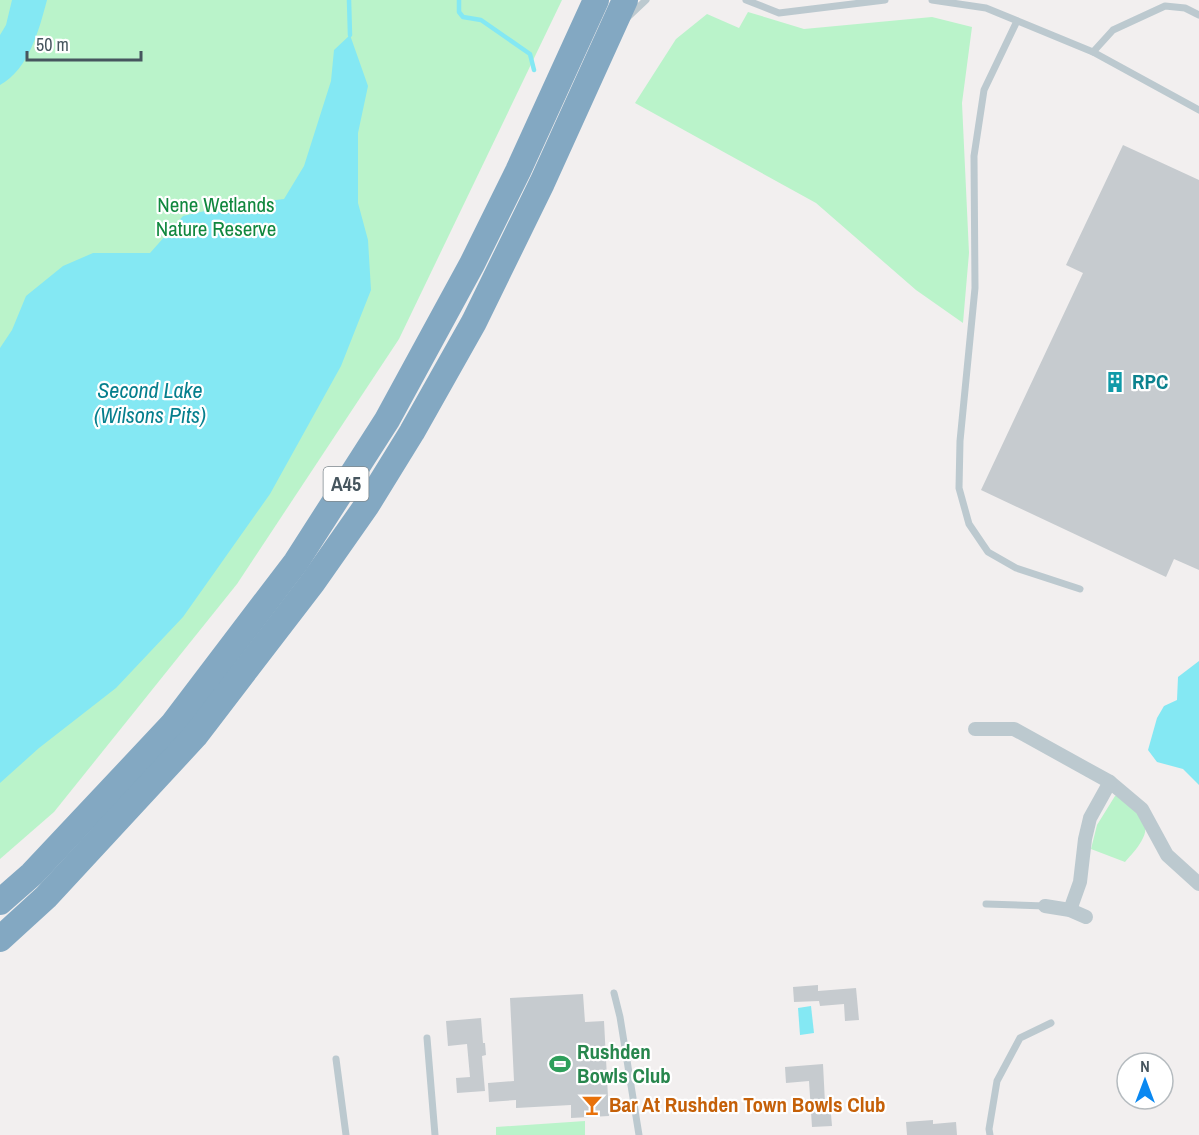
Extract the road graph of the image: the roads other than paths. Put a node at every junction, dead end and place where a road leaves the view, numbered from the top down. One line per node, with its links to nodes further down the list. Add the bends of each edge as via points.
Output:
1 (596, 0): 16 (highway, A45, via 472,264 387,420 296,562 172,725)
2 (625, 0): 9 (highway, A45)
3 (646, 0): 9 (lane)
4 (746, 0): 5 (lane, via 779,13)
5 (885, 0)
6 (932, 0): 8 (lane, via 986,8)
7 (1199, 15): 10 (lane, via 1185,8 1165,6 1113,30)
8 (1017, 21): 10 (lane); 12 (lane, via 984,90 974,156 975,288 959,488 969,524 988,552 1016,567)
9 (605, 42): 21 (highway, A45, via 474,322 367,505 195,736 46,897)
10 (1093, 52): 11 (lane)
11 (1199, 110)
12 (1080, 590)
13 (975, 729): 14 (street, via 1014,729)
14 (1110, 782): 15 (street, via 1142,809 1167,855); 19 (street, via 1090,818 1080,882)
15 (1199, 885)
16 (0, 902)
17 (986, 904): 18 (lane)
18 (1045, 906): 19 (street)
19 (1070, 910): 20 (street)
20 (1086, 917)
21 (0, 939)
22 (614, 993): 28 (lane)
23 (1051, 1023): 29 (lane, via 1020,1038 997,1081)
24 (427, 1038): 27 (lane)
25 (336, 1059): 26 (lane)
26 (346, 1135)
27 (435, 1135)
28 (639, 1135)
29 (990, 1135)

